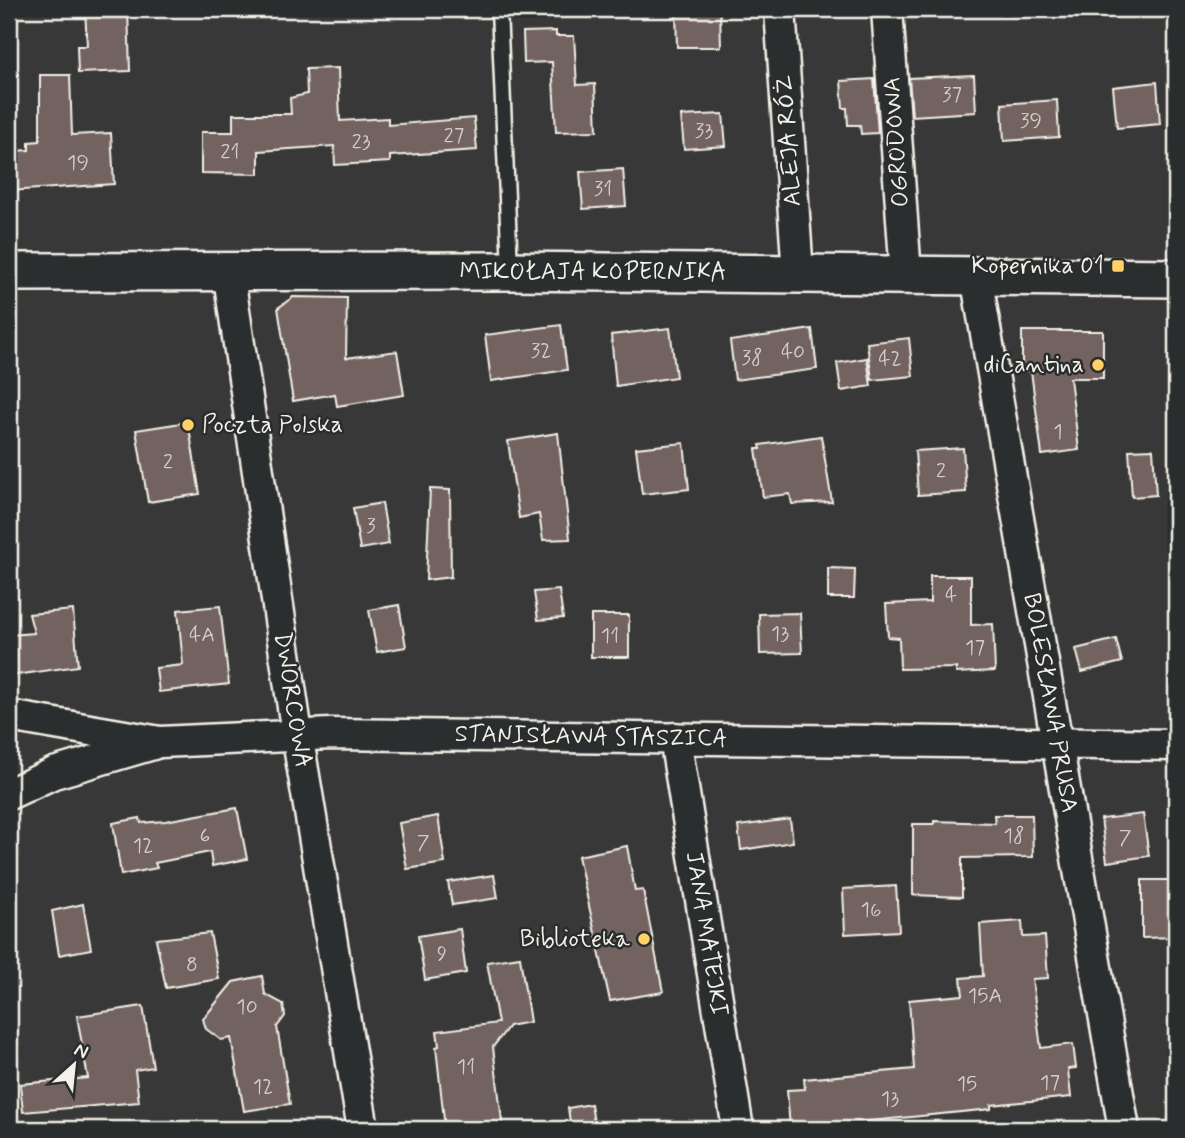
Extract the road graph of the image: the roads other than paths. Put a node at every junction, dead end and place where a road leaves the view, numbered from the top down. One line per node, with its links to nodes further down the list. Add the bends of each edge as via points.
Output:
1 (499, 9): 5 (lane)
2 (780, 9): 7 (street, ALEJA RÓŻ)
3 (887, 9): 8 (street, OGRODOWA)
4 (228, 270): 5 (street, MIKOŁAJA KOPERNIKA); 6 (street, MIKOŁAJA KOPERNIKA); 12 (street, DWORCOWA)
5 (510, 271): 7 (street, MIKOŁAJA KOPERNIKA)
6 (9, 272)
7 (798, 274): 8 (street, MIKOŁAJA KOPERNIKA)
8 (906, 275): 9 (street, MIKOŁAJA KOPERNIKA)
9 (976, 276): 10 (street, MIKOŁAJA KOPERNIKA); 15 (street, BOLESŁAWA PRUSA)
10 (1176, 278)
11 (9, 716): 14 (street, STANISŁAWA STASZICA)
12 (297, 734): 13 (street, STANISŁAWA STASZICA); 14 (street, STANISŁAWA STASZICA); 18 (street, DWORCOWA)
13 (675, 738): 15 (street, STANISŁAWA STASZICA); 19 (street, JANA MATEJKI)
14 (160, 742): 17 (street, via 54,774)
15 (1057, 744): 16 (street, STANISŁAWA STASZICA); 20 (street, BOLESŁAWA PRUSA)
16 (1176, 745)
17 (9, 794)
18 (363, 1129)
19 (738, 1129)
20 (1124, 1129)

